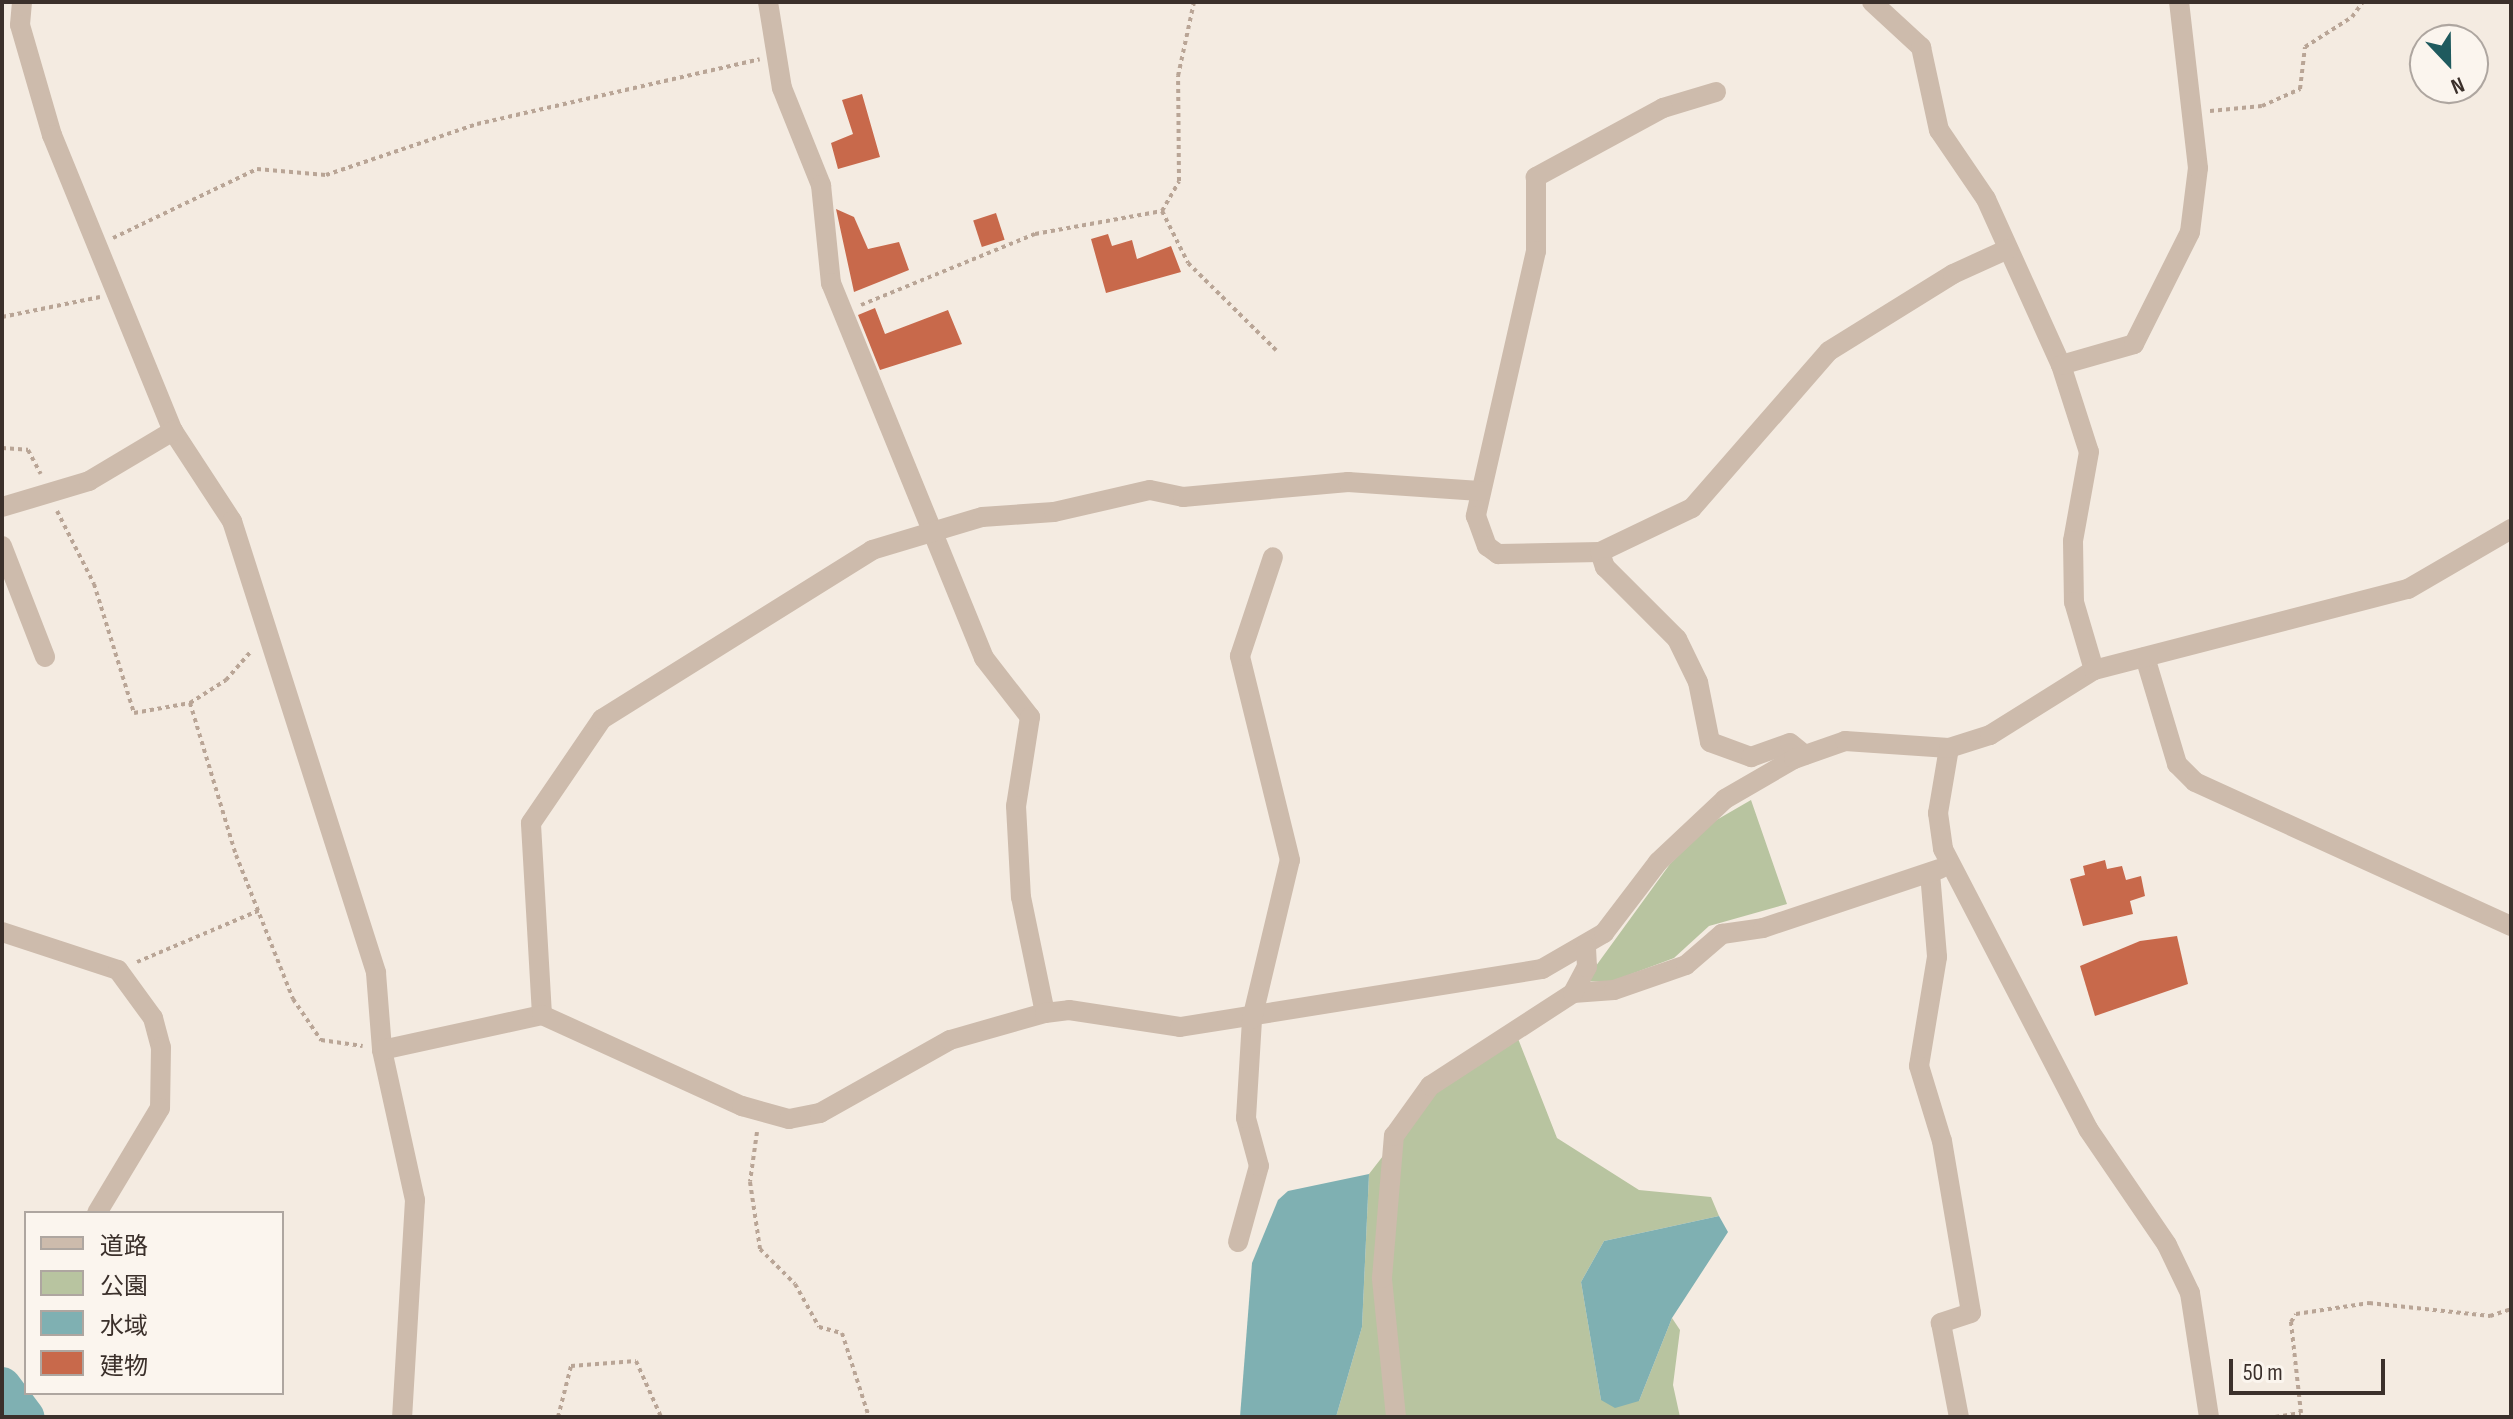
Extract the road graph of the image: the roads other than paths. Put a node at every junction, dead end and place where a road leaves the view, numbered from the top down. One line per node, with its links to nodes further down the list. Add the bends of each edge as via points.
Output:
1 (22, 2): 8 (street, via 20,25 52,135)
2 (768, 2): 12 (street, via 782,88 816,165 831,283 923,498)
3 (1872, 2): 6 (street, via 1921,47 1939,130 1986,199)
4 (2179, 2): 7 (street, via 2198,168 2190,232 2149,326 2134,344)
5 (1716, 92): 9 (street, via 1663,108 1536,177 1536,251)
6 (2008, 249): 7 (street); 14 (street, via 1953,274 1829,351 1715,490)
7 (2061, 365): 18 (street, via 2089,452 2073,541 2074,602)
8 (173, 431): 10 (street, via 50,497); 30 (street, via 232,521 269,630 376,973)
9 (1480, 491): 12 (street, via 1348,482 1183,497 1150,490); 14 (street, via 1480,532 1498,554)
10 (2, 507)
11 (2511, 529): 17 (street, via 2408,589)
12 (928, 531): 27 (street, via 984,658 1030,717 1016,806 1021,897); 28 (street, via 820,580 602,719 531,823)
13 (2, 546): 16 (street)
14 (1600, 552): 20 (street, via 1605,567 1677,639 1698,682 1710,742 1751,757 1790,743)
15 (1273, 557): 29 (street, via 1240,656 1290,860)
16 (45, 657)
17 (2145, 657): 18 (street); 23 (street, via 2177,764 2195,782)
18 (2094, 670): 19 (street, via 1990,735)
19 (1949, 748): 20 (street, via 1845,741); 21 (street, via 1938,813)
20 (1805, 755): 25 (street, via 1725,799 1658,862)
21 (1950, 863): 22 (street); 36 (street, via 2088,1129 2173,1257 2190,1293)
22 (1930, 873): 26 (street, via 1763,928 1722,934 1686,965 1614,990); 35 (street, via 1937,957 1919,1066 1942,1141 1971,1313 1941,1323)
23 (2511, 926)
24 (2, 932): 31 (street, via 118,970 153,1018 162,1084 153,1121)
25 (1586, 947): 26 (street, via 1587,967); 29 (street, via 1542,969)
26 (1573, 993): 34 (street, via 1430,1086 1394,1136 1382,1278)
27 (1045, 1013): 28 (street, via 950,1040 820,1113 789,1119); 29 (street, via 1069,1010 1180,1027)
28 (542, 1015): 30 (street)
29 (1252, 1019): 32 (street, via 1246,1118 1259,1166)
30 (382, 1050): 33 (street, via 415,1200)
31 (98, 1211)
32 (1238, 1242)
33 (402, 1417)
34 (1396, 1417)
35 (1959, 1417)
36 (2209, 1417)

